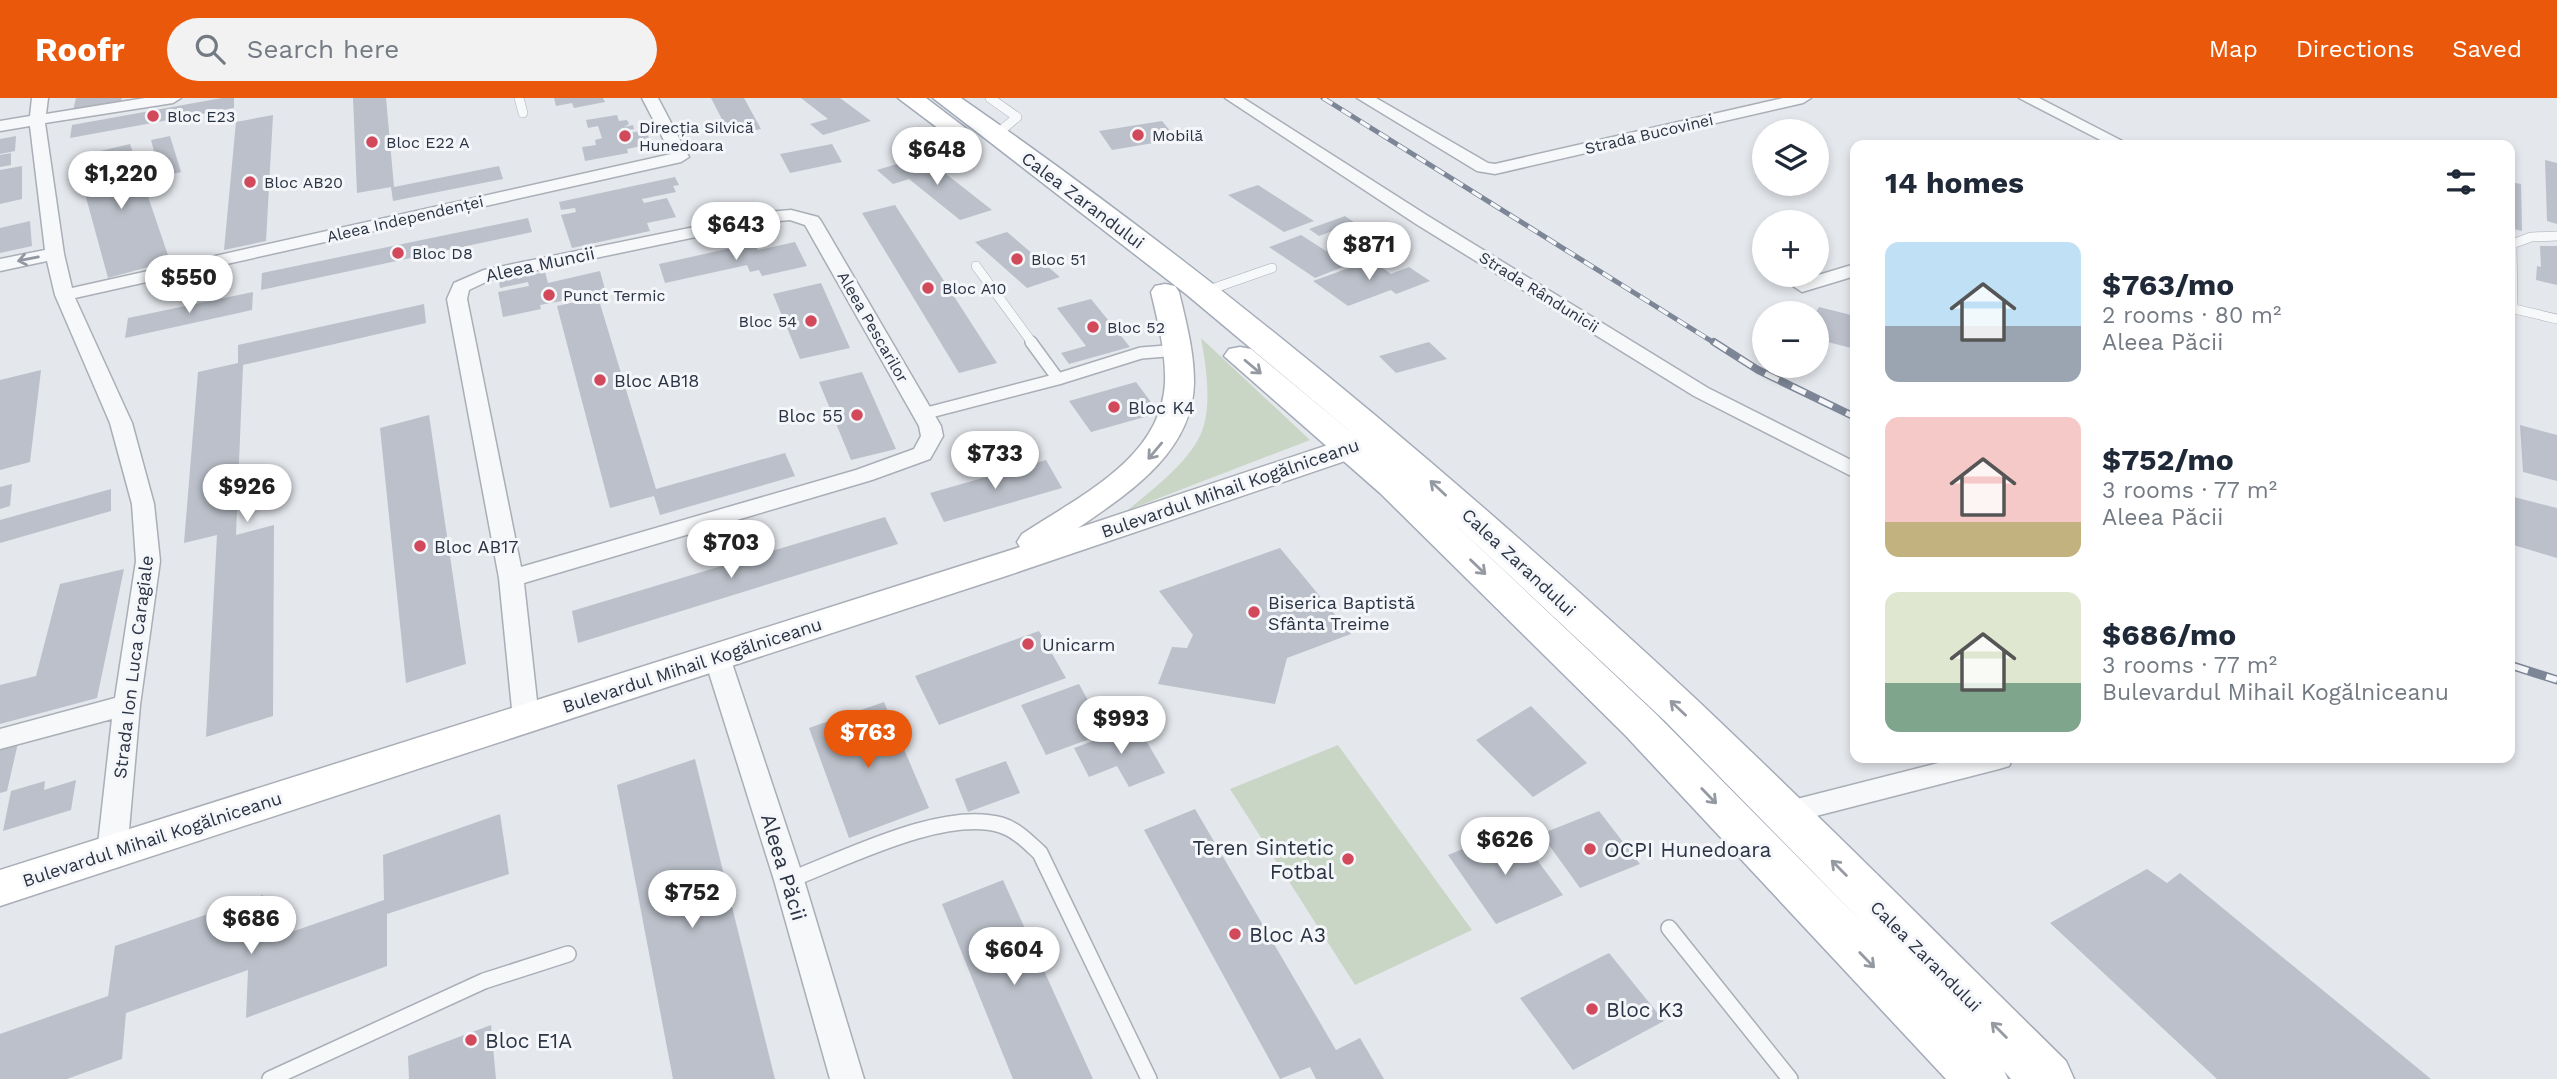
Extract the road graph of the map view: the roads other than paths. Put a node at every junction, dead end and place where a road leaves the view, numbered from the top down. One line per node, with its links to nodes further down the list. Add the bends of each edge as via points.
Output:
1 (40, 98): 13 (street, Strada Ion Luca Caragiale)
2 (173, 98): 13 (street)
3 (519, 98): 12 (lane)
4 (650, 98): 28 (street, Aleea Independenței, via 681,157)
5 (910, 98): 26 (main road, Calea Zarandului)
6 (945, 98): 15 (main road, Calea Zarandului)
7 (990, 98): 15 (lane, via 1017,117)
8 (1233, 98): 35 (street, Strada Rândunicii, via 1701,392)
9 (1365, 98): 10 (street, Strada Bucovinei, via 1483,167 1495,169)
10 (1803, 98)
11 (2027, 98): 16 (street)
12 (523, 113)
13 (37, 121): 14 (street); 20 (street, Strada Ion Luca Caragiale)
14 (0, 126)
15 (997, 134): 27 (main road, Calea Zarandului)
16 (2112, 140)
17 (791, 215): 33 (street, Aleea Pescarilor, via 812,220); 37 (street, Aleea Muncii, via 484,276 461,287 457,299)
18 (2557, 236): 19 (lane)
19 (2515, 243)
20 (55, 254): 21 (street, one-way to 21); 28 (street, Strada Ion Luca Caragiale)
21 (0, 265)
22 (976, 266): 32 (lane)
23 (1272, 268): 27 (lane)
24 (1850, 272): 25 (street)
25 (1829, 278)
26 (1165, 292): 31 (street); 34 (main road, Calea Zarandului, one-way to 34)
27 (1203, 292): 34 (main road, Calea Zarandului)
28 (64, 295): 39 (street, Strada Ion Luca Caragiale, via 121,423 143,504 148,561)
29 (2515, 309): 30 (lane)
30 (2557, 319)
31 (1180, 350): 32 (lane, via 1141,353); 36 (street, one-way to 36, via 1180,389 1160,447 1127,478)
32 (1058, 379): 33 (lane)
33 (923, 414): 37 (street, Aleea Pescarilor, via 932,436 922,454)
34 (1366, 443): 36 (street, Bulevardul Mihail Kogălniceanu); 43 (main road, Calea Zarandului, one-way to 34, via 1678,708); 53 (main road, Calea Zarandului, one-way to 53, via 1393,485 1640,724)
35 (1850, 468)
36 (997, 567): 38 (street, Bulevardul Mihail Kogălniceanu)
37 (511, 578): 40 (street, Aleea Muncii)
38 (717, 657): 40 (street, Bulevardul Mihail Kogălniceanu); 45 (street, Aleea Păcii)
39 (127, 705): 41 (street); 44 (street, Strada Ion Luca Caragiale)
40 (526, 719): 44 (street, Bulevardul Mihail Kogălniceanu)
41 (0, 739)
42 (1981, 763): 43 (street)
43 (1786, 813): 54 (main road, Calea Zarandului, one-way to 43)
44 (112, 853): 46 (street, Bulevardul Mihail Kogălniceanu)
45 (789, 880): 50 (street, Aleea Păcii); 51 (lane, via 931,826 981,822 1027,837 1040,853)
46 (0, 888)
47 (1669, 928): 52 (lane)
48 (568, 954): 49 (lane, via 484,981)
49 (270, 1079)
50 (847, 1079)
51 (1150, 1079)
52 (1790, 1079)
53 (1981, 1079)
54 (2047, 1079)

